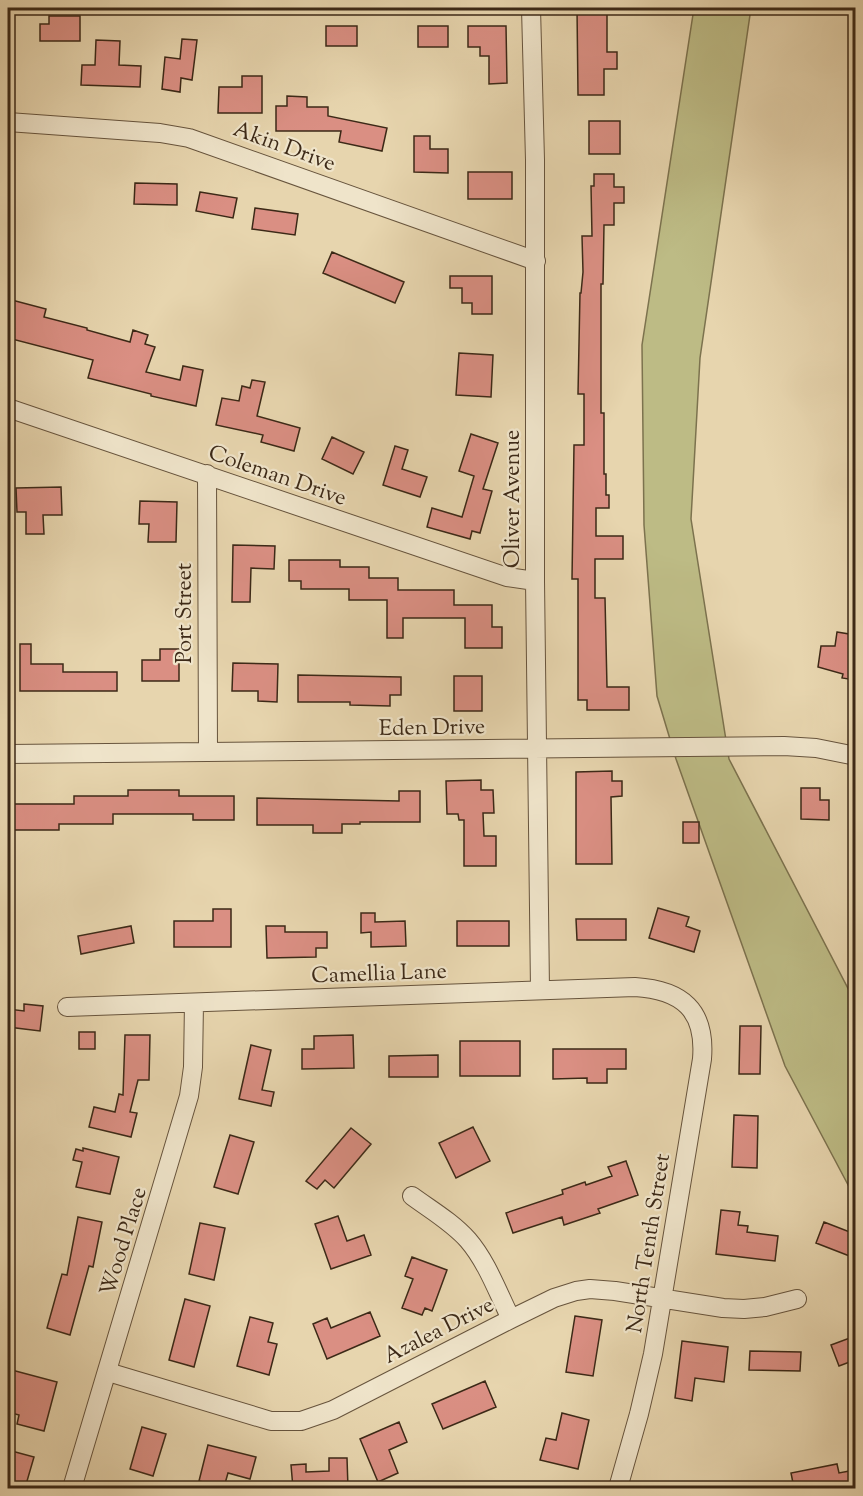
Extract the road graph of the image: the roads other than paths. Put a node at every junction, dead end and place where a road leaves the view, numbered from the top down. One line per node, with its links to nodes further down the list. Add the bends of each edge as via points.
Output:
1 (531, 8): 3 (street, Oliver Avenue)
2 (8, 122): 3 (street, Akin Drive, via 189,138)
3 (536, 261): 6 (street, Oliver Avenue)
4 (8, 408): 5 (street, Coleman Drive)
5 (207, 474): 6 (street, Coleman Drive, via 507,577); 8 (street, Port Street)
6 (535, 581): 7 (street, Oliver Avenue)
7 (536, 749): 8 (street, Eden Drive); 10 (street, Eden Drive, via 784,746); 11 (street, Oliver Avenue)
8 (208, 752): 9 (street, Eden Drive)
9 (8, 754)
10 (855, 756)
11 (540, 990): 12 (street, Camellia Lane); 13 (street, Camellia Lane, via 646,988 672,994)
12 (194, 1003): 14 (street, Camellia Lane); 19 (street, Wood Place, via 189,1096)
13 (689, 1006): 16 (street, North Tenth Street, via 699,1023 702,1059)
14 (67, 1007)
15 (412, 1196): 18 (street, via 468,1240)
16 (662, 1298): 17 (street, Azalea Drive, via 744,1309); 18 (street, Azalea Drive, via 583,1289); 21 (street, North Tenth Street, via 642,1404)
17 (797, 1299)
18 (511, 1319): 19 (street, Azalea Drive, via 333,1410 296,1422 267,1420)
19 (108, 1372): 20 (street, Wood Place)
20 (72, 1488)
21 (618, 1488)

